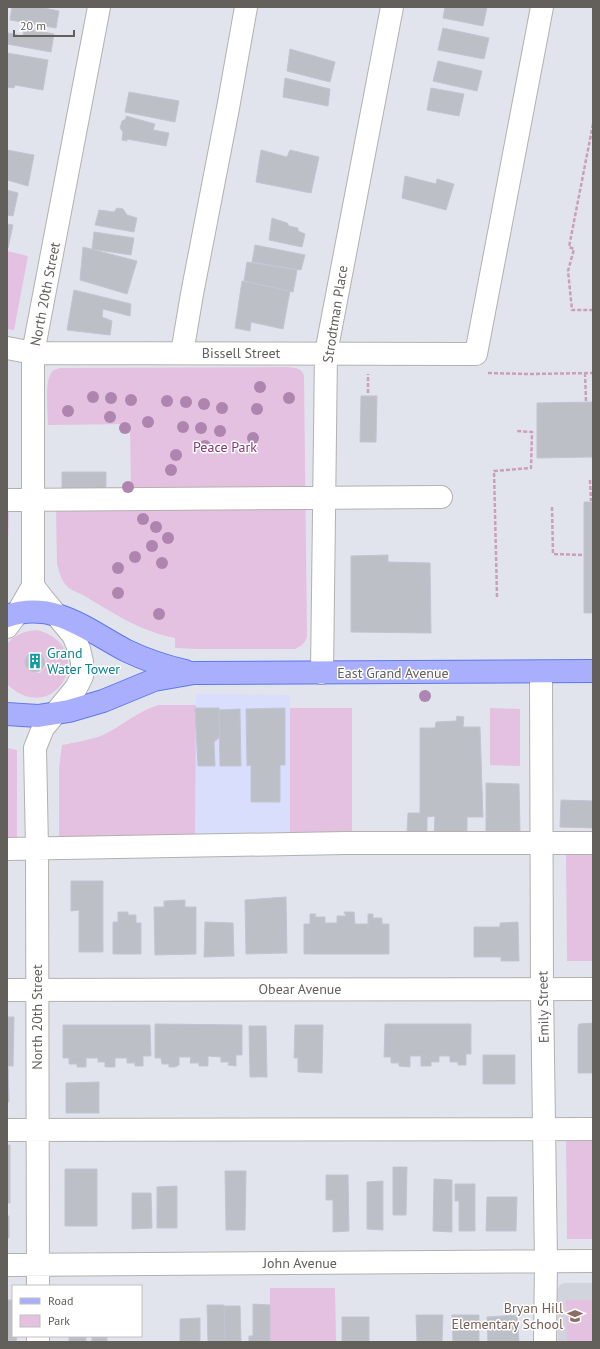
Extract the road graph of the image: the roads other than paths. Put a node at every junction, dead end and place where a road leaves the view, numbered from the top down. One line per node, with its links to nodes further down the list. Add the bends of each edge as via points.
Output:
1 (99, 7): 6 (street, North 20th Street)
2 (246, 7): 7 (street)
3 (392, 7): 8 (street, Strodtman Place)
4 (542, 7): 8 (street, Bissell Street, via 476,354)
5 (7, 348): 6 (street, Bissell Street)
6 (33, 352): 7 (street, Bissell Street); 12 (street, North 20th Street)
7 (182, 353): 8 (street, Bissell Street)
8 (326, 353): 10 (street, Strodtman Place)
9 (441, 497): 10 (street)
10 (324, 498): 12 (street); 19 (street, Strodtman Place)
11 (7, 500): 12 (street)
12 (33, 500): 13 (street, North 20th Street)
13 (33, 586): 14 (street, North 20th Street); 15 (street, North 20th Street)
14 (56, 614): 15 (main road, East Grand Avenue, via 37,611); 18 (main road, East Grand Avenue, via 77,622 127,651 156,664); 21 (street, North 20th Street, via 73,634 82,662 82,676 76,688)
15 (11, 618)
16 (593, 671): 17 (main road, East Grand Avenue)
17 (541, 672): 19 (main road, East Grand Avenue); 23 (street, Emily Street)
18 (194, 673): 19 (main road, East Grand Avenue); 21 (main road, East Grand Avenue, via 154,680 103,701)
19 (322, 673)
20 (9, 713): 21 (main road, East Grand Avenue, via 38,716); 22 (street, North 20th Street, via 25,730)
21 (54, 714): 22 (street, North 20th Street, via 42,728)
22 (35, 748): 25 (street, North 20th Street)
23 (542, 843): 24 (street); 25 (street); 28 (street, Emily Street)
24 (593, 843)
25 (37, 848): 26 (street); 27 (street, North 20th Street)
26 (7, 849)
27 (37, 989): 28 (street, Obear Avenue); 30 (street, Obear Avenue); 34 (street, North 20th Street)
28 (542, 989): 29 (street, Obear Avenue); 31 (street, Emily Street)
29 (593, 989)
30 (7, 990)
31 (544, 1129): 32 (street); 34 (street); 35 (street, Emily Street)
32 (593, 1129)
33 (7, 1130): 34 (street)
34 (37, 1130): 38 (street, North 20th Street)
35 (546, 1261): 36 (street, John Avenue); 38 (street, John Avenue); 39 (street, Emily Street)
36 (593, 1261)
37 (7, 1265): 38 (street, John Avenue)
38 (38, 1276)
39 (545, 1342)

